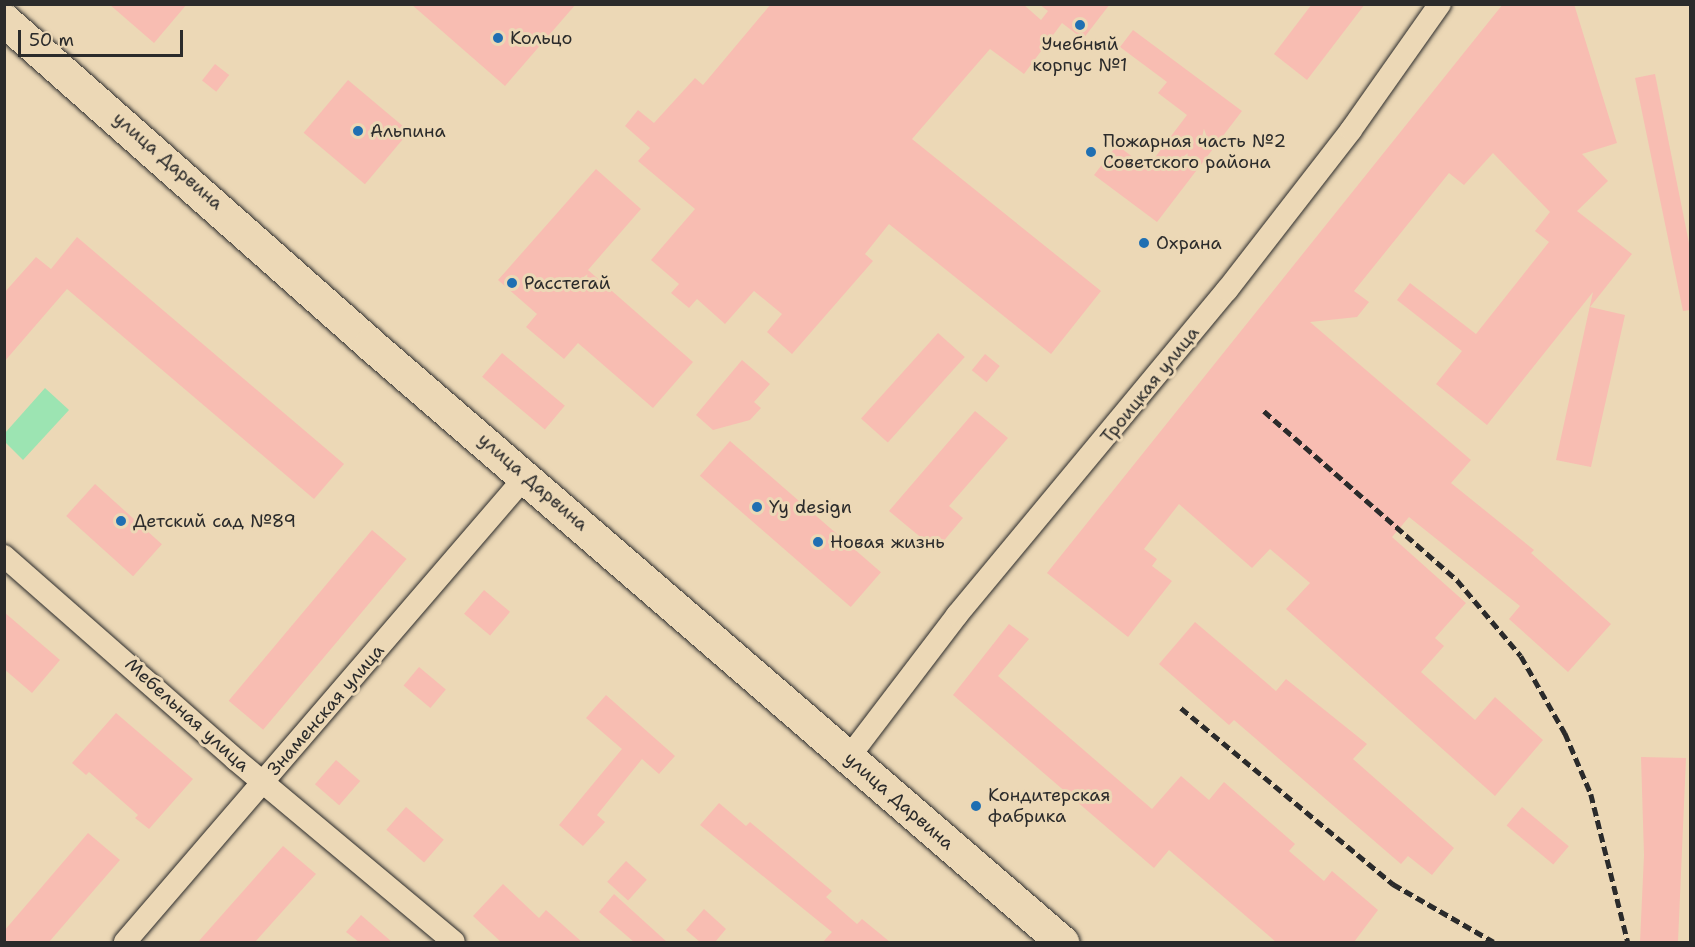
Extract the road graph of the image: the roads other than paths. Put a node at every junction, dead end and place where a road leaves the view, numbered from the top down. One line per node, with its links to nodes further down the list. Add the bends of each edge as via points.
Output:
1 (1440, 4): 5 (street, Троицкая улица, via 1351,130 1233,282 957,615)
2 (4, 20): 3 (main road, улица Дарвина, via 370,344)
3 (526, 476): 5 (main road, улица Дарвина); 6 (street, Знаменская улица)
4 (4, 556): 6 (street, Мебельная улица)
5 (849, 757): 7 (main road, улица Дарвина)
6 (263, 782): 8 (street, Знаменская улица); 9 (street, Мебельная улица)
7 (1049, 938)
8 (125, 942)
9 (454, 942)

